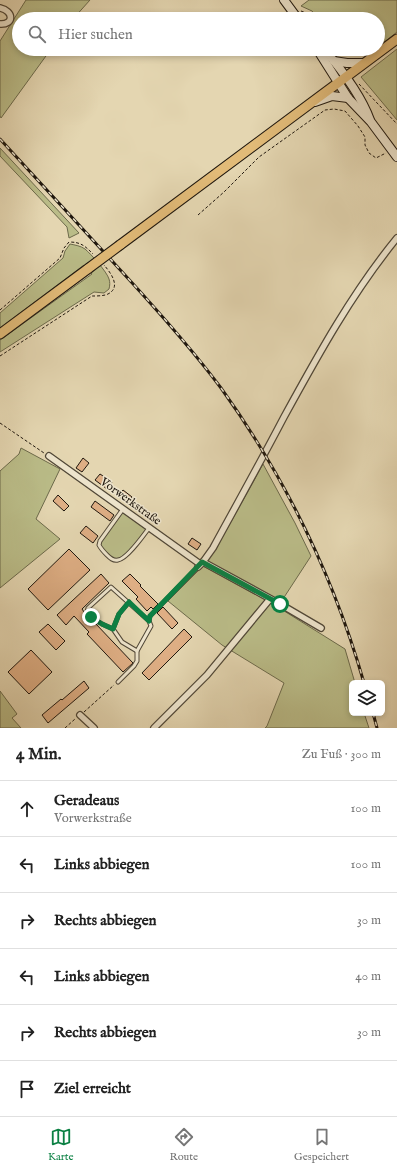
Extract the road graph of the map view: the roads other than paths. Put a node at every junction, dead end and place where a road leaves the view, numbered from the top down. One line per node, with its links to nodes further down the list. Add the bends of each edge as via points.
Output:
1 (286, 3): 3 (main road)
2 (0, 8): 4 (street, via 8,11 10,17 7,23)
3 (293, 12)
4 (0, 24)
5 (397, 38): 6 (main road)
6 (385, 47)
7 (324, 56): 12 (main road)
8 (330, 56): 10 (main road)
9 (373, 56): 11 (main road)
10 (334, 61): 11 (main road); 12 (main road)
11 (364, 63): 12 (main road)
12 (345, 77): 13 (main road); 14 (main road); 15 (main road, via 366,109)
13 (348, 98): 14 (main road, via 332,96); 15 (main road)
14 (308, 105): 18 (main road, bridge)
15 (371, 122): 16 (main road)
16 (397, 157)
17 (397, 238): 22 (street, via 361,287 327,341 213,548)
18 (0, 334)
19 (49, 456): 20 (street, Vorwerkstraße)
20 (123, 509): 21 (street, Vorwerkstraße); 21 (lane, via 99,545 112,559 122,559 128,554)
21 (149, 528): 22 (street, Vorwerkstraße)
22 (200, 564): 23 (street, Vorwerkstraße); 25 (lane, via 150,616)
23 (270, 599): 26 (street, Vorwerkstraße); 32 (street, via 207,675)
24 (129, 602): 25 (lane); 27 (lane, via 119,614); 27 (lane, via 111,587 88,608 87,612 91,617)
25 (149, 621): 28 (lane, via 151,626)
26 (321, 628)
27 (113, 629): 28 (lane, via 122,642)
28 (137, 651): 29 (lane, via 134,666)
29 (118, 682)
30 (80, 715): 31 (street)
31 (94, 728)
32 (154, 728)

